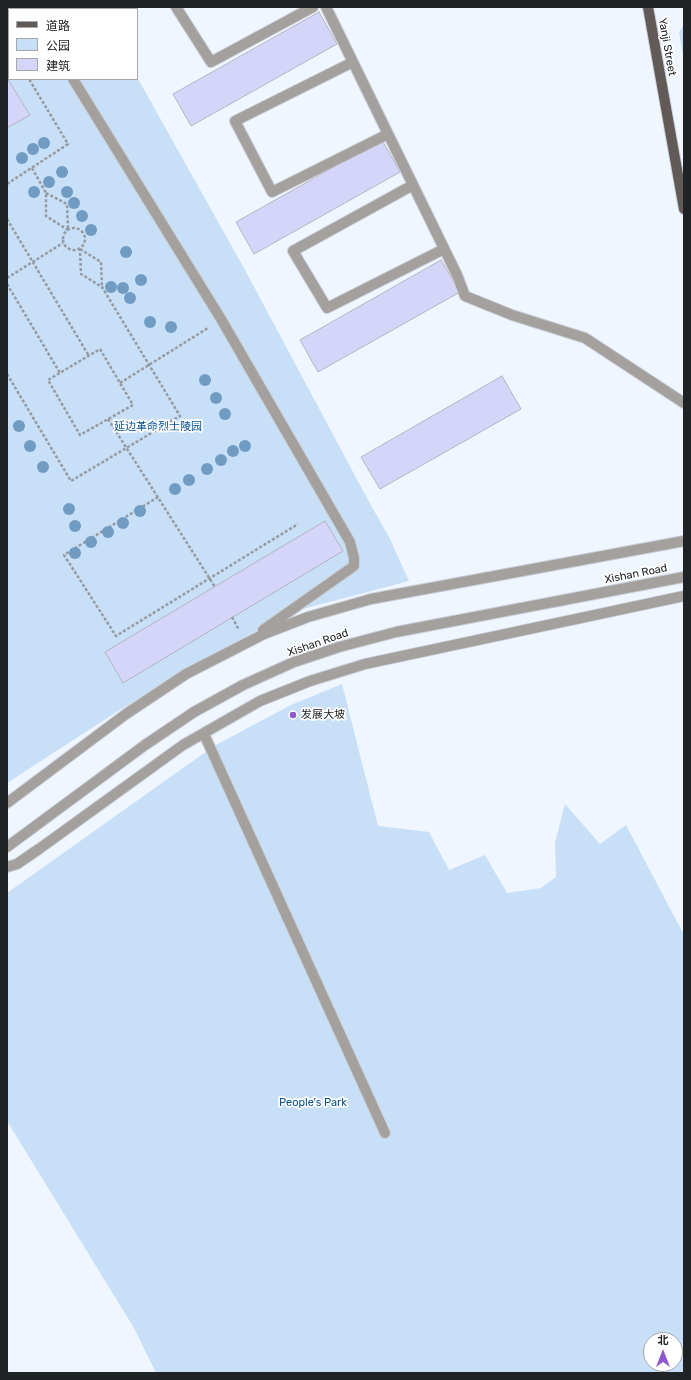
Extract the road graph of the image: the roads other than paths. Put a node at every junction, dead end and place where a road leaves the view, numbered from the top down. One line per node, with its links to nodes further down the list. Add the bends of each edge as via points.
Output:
1 (176, 7): 2 (street, via 211,62)
2 (313, 7)
3 (326, 7): 5 (street)
4 (648, 7): 9 (main road, Yanji Street)
5 (352, 62): 7 (street); 7 (street, via 235,121 272,192)
6 (74, 80): 15 (street, via 221,319 350,542 354,566)
7 (388, 134): 8 (street)
8 (413, 185): 10 (street); 10 (street, via 293,251 327,308)
9 (684, 209)
10 (444, 249): 11 (street, via 465,296 512,315 585,338)
11 (684, 403)
12 (684, 541): 15 (street, via 371,598 308,617)
13 (684, 577): 18 (street, Xishan Road, via 396,632 294,662 194,712)
14 (684, 596): 16 (street, via 365,664 260,701)
15 (246, 643): 17 (street, via 186,674 126,714)
16 (204, 734): 19 (street, via 167,756 17,864); 20 (street)
17 (7, 803)
18 (7, 847)
19 (7, 867)
20 (386, 1133)

